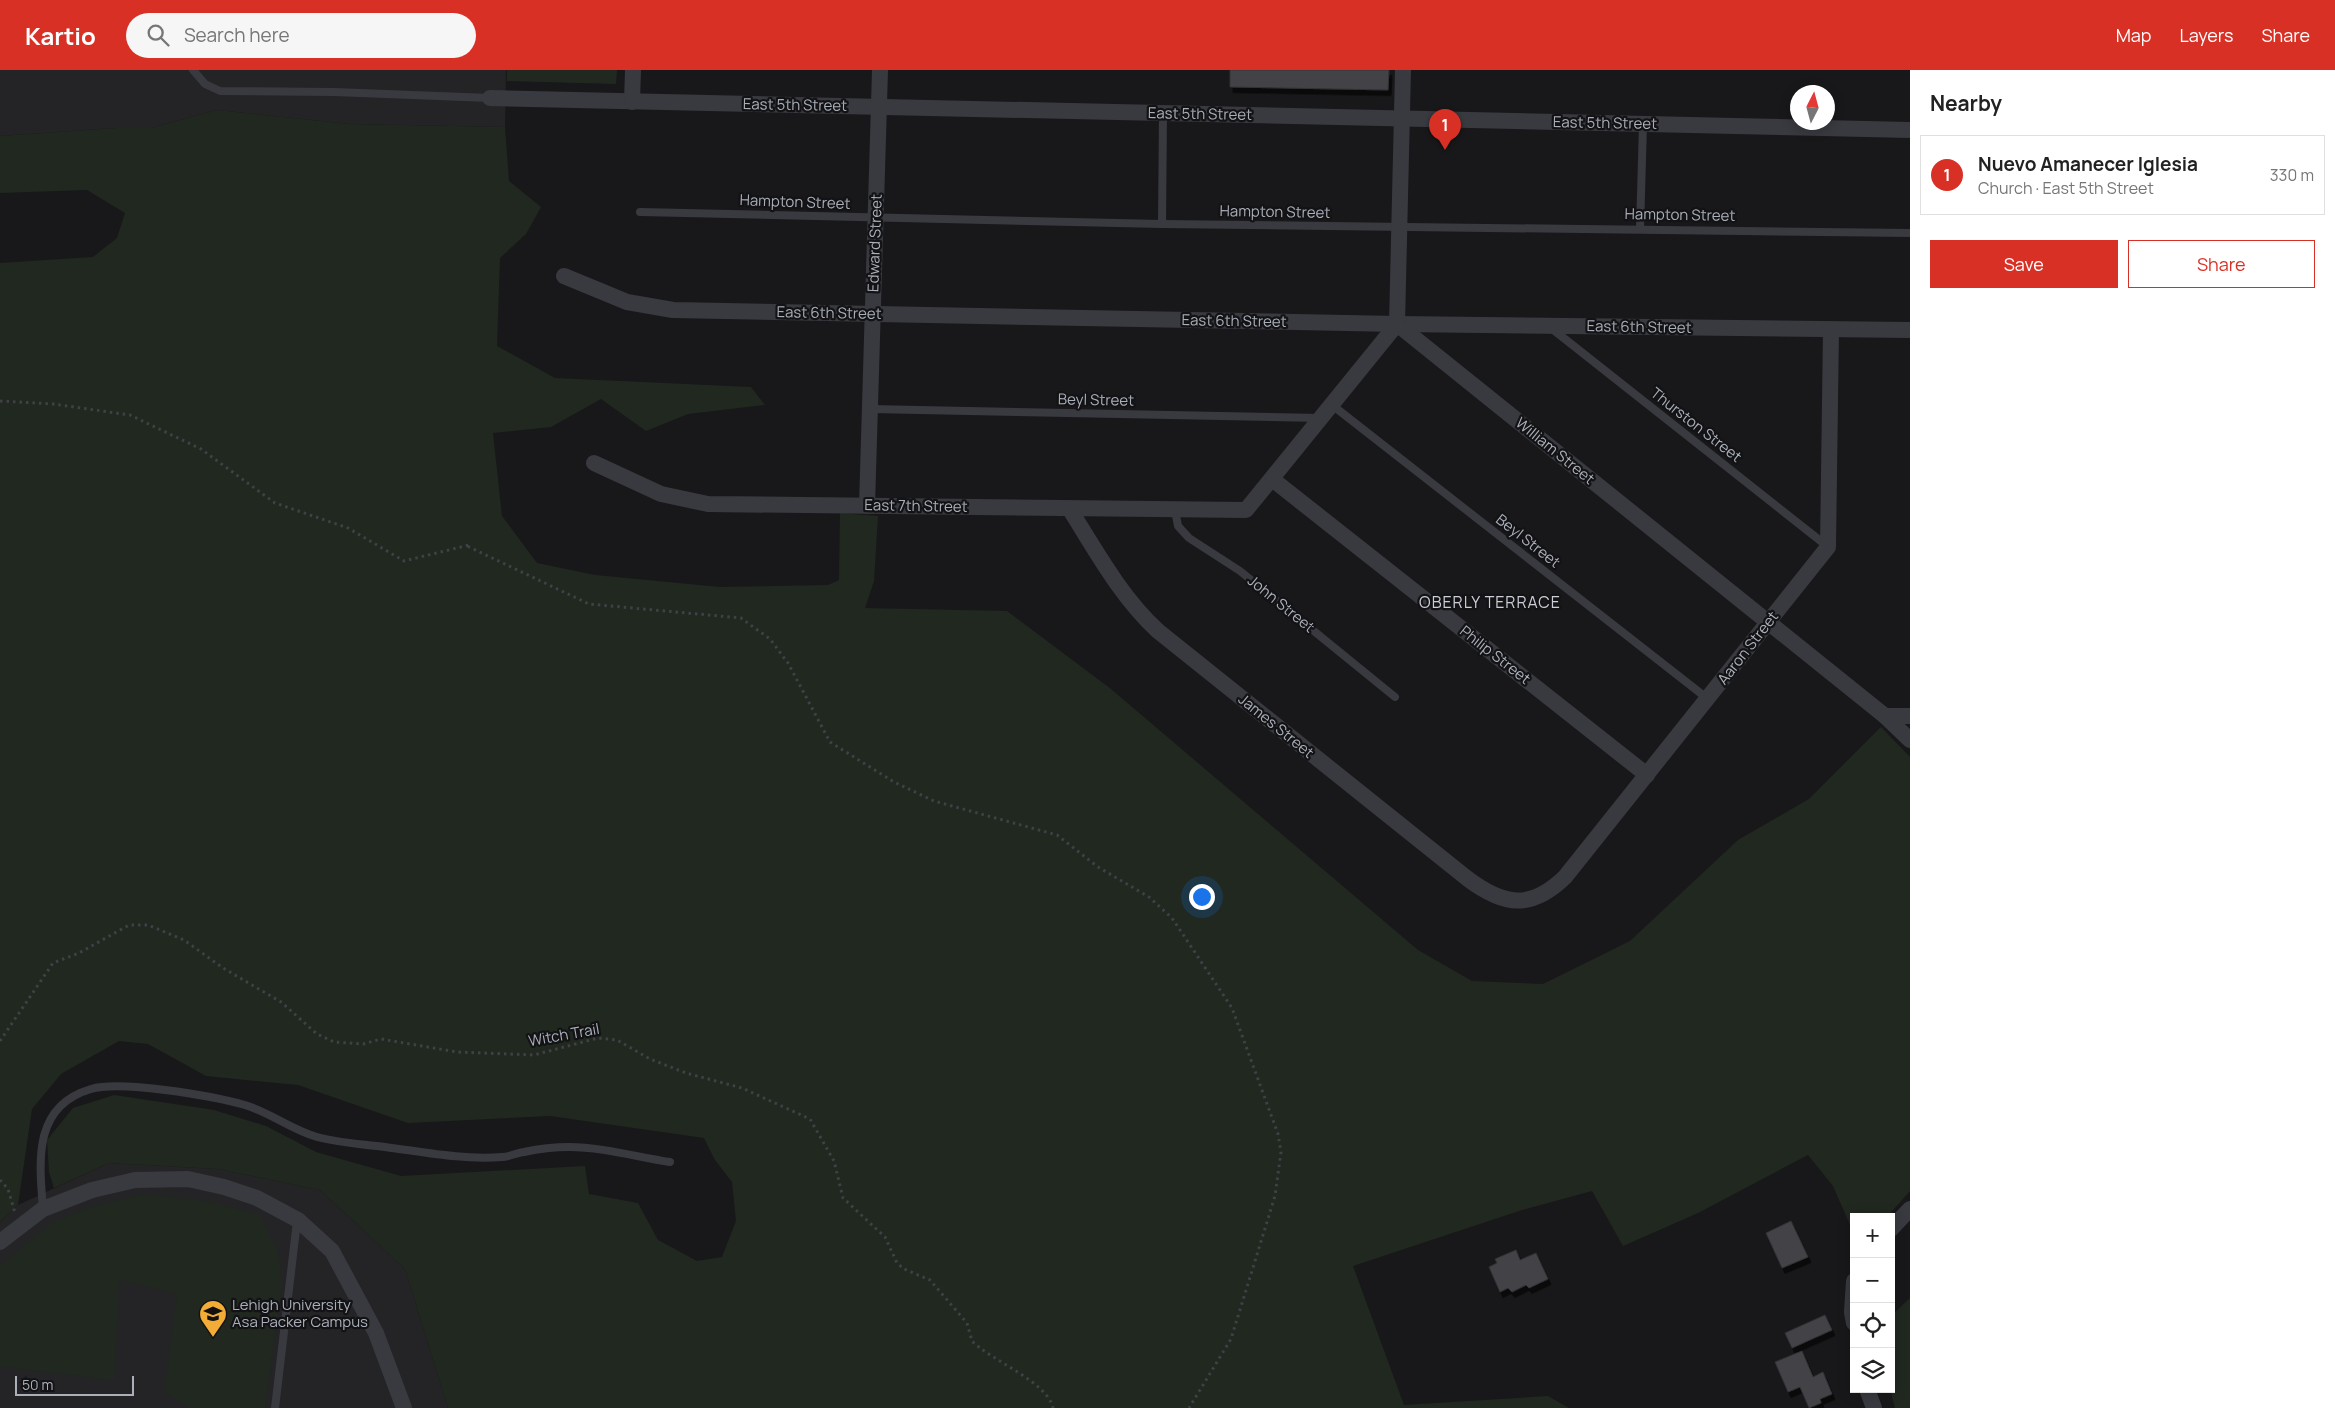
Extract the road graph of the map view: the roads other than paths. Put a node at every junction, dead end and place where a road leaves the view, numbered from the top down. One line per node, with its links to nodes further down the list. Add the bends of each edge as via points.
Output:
1 (193, 70): 5 (lane, via 216,90)
2 (633, 70): 6 (street)
3 (880, 70): 7 (street, Edward Street)
4 (1402, 70): 9 (street)
5 (490, 98): 6 (street, East 5th Street)
6 (632, 102): 7 (street, East 5th Street)
7 (879, 107): 8 (street, East 5th Street); 13 (street, Edward Street)
8 (1163, 113): 9 (street, East 5th Street); 14 (lane)
9 (1402, 118): 10 (street, East 5th Street); 15 (street)
10 (1643, 124): 11 (street, East 5th Street); 16 (lane)
11 (1910, 130)
12 (640, 212): 13 (lane, Hampton Street)
13 (876, 218): 14 (lane, Hampton Street); 19 (street, Edward Street)
14 (1162, 224): 15 (lane, Hampton Street)
15 (1399, 227): 16 (lane, Hampton Street); 20 (street)
16 (1640, 228): 17 (lane, Hampton Street)
17 (1910, 233)
18 (564, 276): 19 (street, East 6th Street, via 618,299 657,309)
19 (873, 314): 20 (street, East 6th Street); 25 (street, Edward Street)
20 (1397, 324): 21 (street, East 6th Street); 24 (street); 33 (street, William Street)
21 (1547, 326): 22 (street, East 6th Street); 32 (lane, Thurston Street)
22 (1831, 329): 23 (street, East 6th Street); 32 (street)
23 (1910, 330)
24 (1332, 405): 26 (street); 35 (lane, Beyl Street)
25 (870, 409): 26 (lane, Beyl Street); 29 (street, Edward Street)
26 (1321, 418): 28 (street)
27 (594, 463): 29 (street, East 7th Street, via 652,491 692,502)
28 (1272, 479): 31 (street, East 7th Street, via 1246,510); 39 (street, Philip Street)
29 (867, 506): 30 (street, East 7th Street)
30 (1069, 508): 31 (street, East 7th Street); 40 (street, James Street, via 1134,606 1158,631 1468,879 1491,895)
31 (1175, 510): 34 (lane, John Street, via 1178,526 1189,538 1240,571)
32 (1828, 547): 33 (street, Aaron Street)
33 (1768, 622): 35 (street, Aaron Street); 36 (street, William Street)
34 (1395, 697)
35 (1708, 699): 39 (street, Aaron Street)
36 (1885, 716): 37 (street); 38 (street, William Street)
37 (1910, 716)
38 (1910, 740)
39 (1647, 776): 40 (street, Aaron Street, via 1560,882 1546,894)
40 (1519, 901)
41 (670, 1162): 42 (lane, via 570,1147 540,1149 504,1157 438,1154 319,1137 245,1105 117,1086 92,1089 73,1097 58,1108 46,1126 41,1147)
42 (43, 1209): 44 (street, via 92,1190 135,1180 188,1179 257,1198); 46 (street)
43 (1910, 1209): 45 (street)
44 (298, 1220): 48 (lane); 49 (street, via 332,1251 376,1333)
45 (1895, 1225)
46 (0, 1242)
47 (1868, 1393): 50 (street)
48 (275, 1408)
49 (404, 1408)
50 (1874, 1408)

